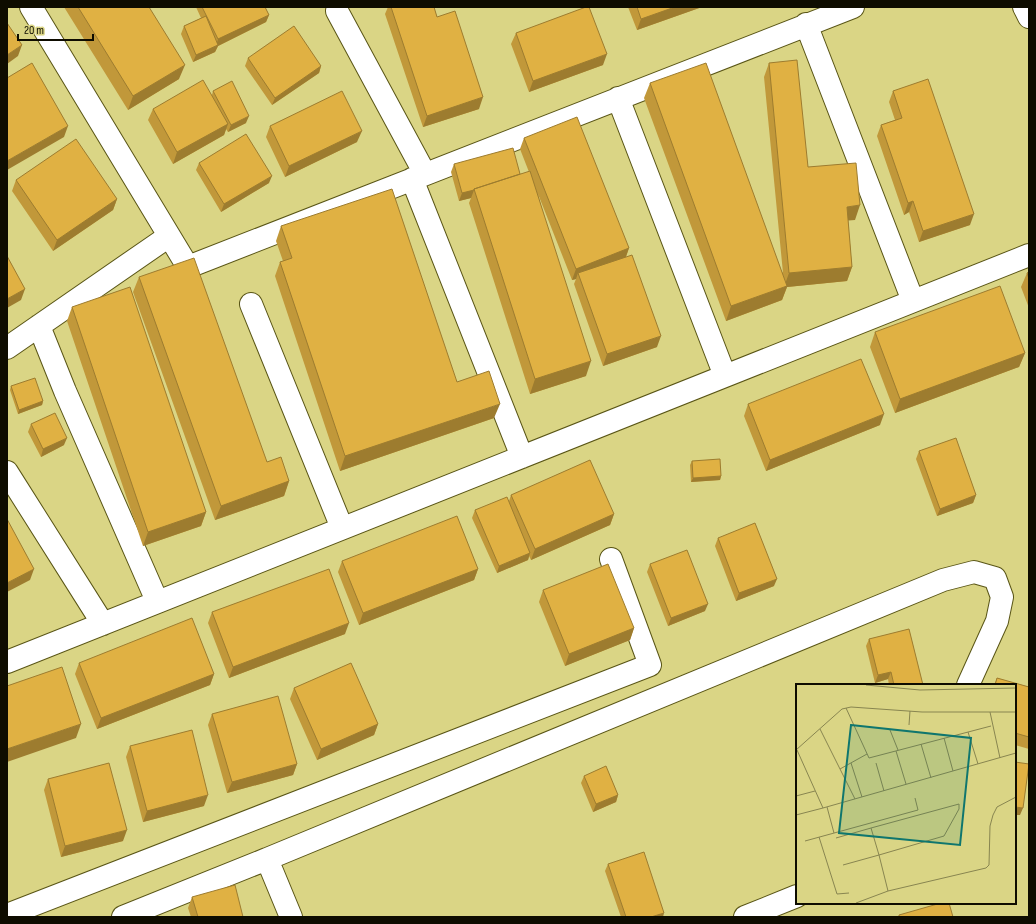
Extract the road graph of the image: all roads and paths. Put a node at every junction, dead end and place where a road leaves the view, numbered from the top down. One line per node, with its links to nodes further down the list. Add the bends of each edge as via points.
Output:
1 (31, 7): 9 (street)
2 (853, 7): 6 (street)
3 (1024, 7): 5 (street)
4 (337, 11): 8 (street)
5 (1029, 18)
6 (806, 24): 7 (street); 11 (street)
7 (618, 98): 8 (street); 15 (street)
8 (419, 176): 9 (street, via 188,267); 16 (street)
9 (169, 236): 13 (street)
10 (1029, 255): 11 (street)
11 (913, 301): 15 (street)
12 (251, 304): 18 (street)
13 (39, 326): 14 (street); 20 (street)
14 (7, 348)
15 (725, 376): 16 (street)
16 (522, 457): 18 (street)
17 (7, 472): 21 (street)
18 (342, 528): 20 (street)
19 (611, 559): 26 (street, via 650,665)
20 (158, 601): 21 (street)
21 (103, 624): 22 (street)
22 (7, 662)
23 (968, 684): 24 (street, via 997,621 1002,597 995,578 974,572 936,583)
24 (267, 859): 27 (street); 28 (street)
25 (796, 896): 29 (street)
26 (7, 915)
27 (123, 917)
28 (292, 917)
29 (745, 917)

